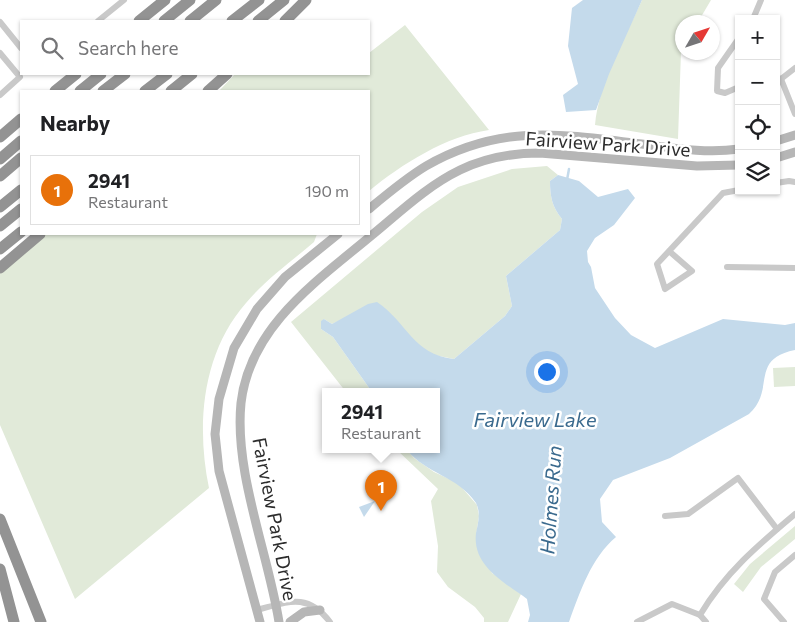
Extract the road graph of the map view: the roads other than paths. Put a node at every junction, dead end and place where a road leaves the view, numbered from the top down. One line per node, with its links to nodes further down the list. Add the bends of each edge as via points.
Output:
1 (124, 0): 10 (street)
2 (165, 0): 11 (highway)
3 (190, 0): 12 (highway)
4 (216, 0): 13 (highway)
5 (259, 0): 14 (highway)
6 (284, 0): 15 (highway)
7 (306, 0): 16 (highway)
8 (762, 0): 9 (street)
9 (755, 15)
10 (99, 20)
11 (140, 20)
12 (165, 20)
13 (191, 20)
14 (233, 20)
15 (259, 20)
16 (285, 20)
17 (0, 22): 19 (street)
18 (735, 43): 20 (street)
19 (20, 47)
20 (731, 48): 21 (street); 32 (street, via 718,68 718,90 725,93)
21 (735, 50)
22 (0, 53): 39 (street, via 20,77)
23 (795, 68): 30 (street)
24 (75, 75): 33 (highway)
25 (100, 75): 34 (highway)
26 (124, 75): 35 (highway)
27 (166, 75): 36 (highway)
28 (191, 75): 37 (highway)
29 (227, 75): 38 (highway)
30 (780, 77)
31 (780, 80): 40 (street)
32 (735, 89)
33 (56, 90)
34 (81, 90)
35 (104, 90)
36 (146, 90)
37 (172, 90)
38 (209, 90)
39 (0, 95)
40 (795, 114)
41 (20, 119): 43 (highway)
42 (20, 119): 45 (highway)
43 (0, 130)
44 (795, 135): 46 (main road)
45 (0, 137)
46 (780, 140)
47 (20, 142): 51 (highway)
48 (735, 149): 60 (main road, Fairview Park Drive, via 693,151 551,135 502,137 466,146 445,156 407,179)
49 (795, 152): 50 (main road)
50 (780, 157)
51 (0, 159)
52 (20, 159): 54 (highway)
53 (735, 165): 78 (main road, Fairview Park Drive, via 697,166 540,153 490,158 460,170 423,192 301,294 275,323 261,346 247,380 242,404 240,435 244,469)
54 (0, 176)
55 (780, 182): 56 (street)
56 (795, 182)
57 (20, 191): 59 (highway)
58 (735, 191): 67 (street, via 723,193)
59 (0, 207)
60 (370, 208)
61 (20, 210): 62 (highway)
62 (0, 226)
63 (20, 233): 66 (highway)
64 (39, 235): 69 (highway)
65 (337, 235): 79 (main road, Fairview Park Drive, via 286,277 256,309 234,348 219,399 215,434 219,471)
66 (0, 249)
67 (669, 251): 67 (street, via 657,264 665,289 692,272)
68 (727, 267): 70 (street)
69 (0, 268)
70 (795, 268)
71 (795, 514): 74 (street)
72 (665, 516): 74 (street, via 688,514 738,478)
73 (0, 519): 84 (highway)
74 (777, 529): 81 (street, via 732,569)
75 (795, 555): 91 (street, via 775,572 764,599)
76 (0, 569): 83 (highway)
77 (0, 601): 82 (highway)
78 (276, 605): 79 (street); 80 (street, via 301,601); 86 (main road, Fairview Park Drive)
79 (257, 610): 85 (main road, Fairview Park Drive)
80 (320, 610): 87 (main road, via 304,612); 88 (street)
81 (700, 615): 89 (street, via 672,604); 90 (street)
82 (10, 622)
83 (14, 622)
84 (41, 622)
85 (260, 622)
86 (278, 622)
87 (290, 622)
88 (330, 622)
89 (637, 622)
90 (706, 622)
91 (784, 622)

